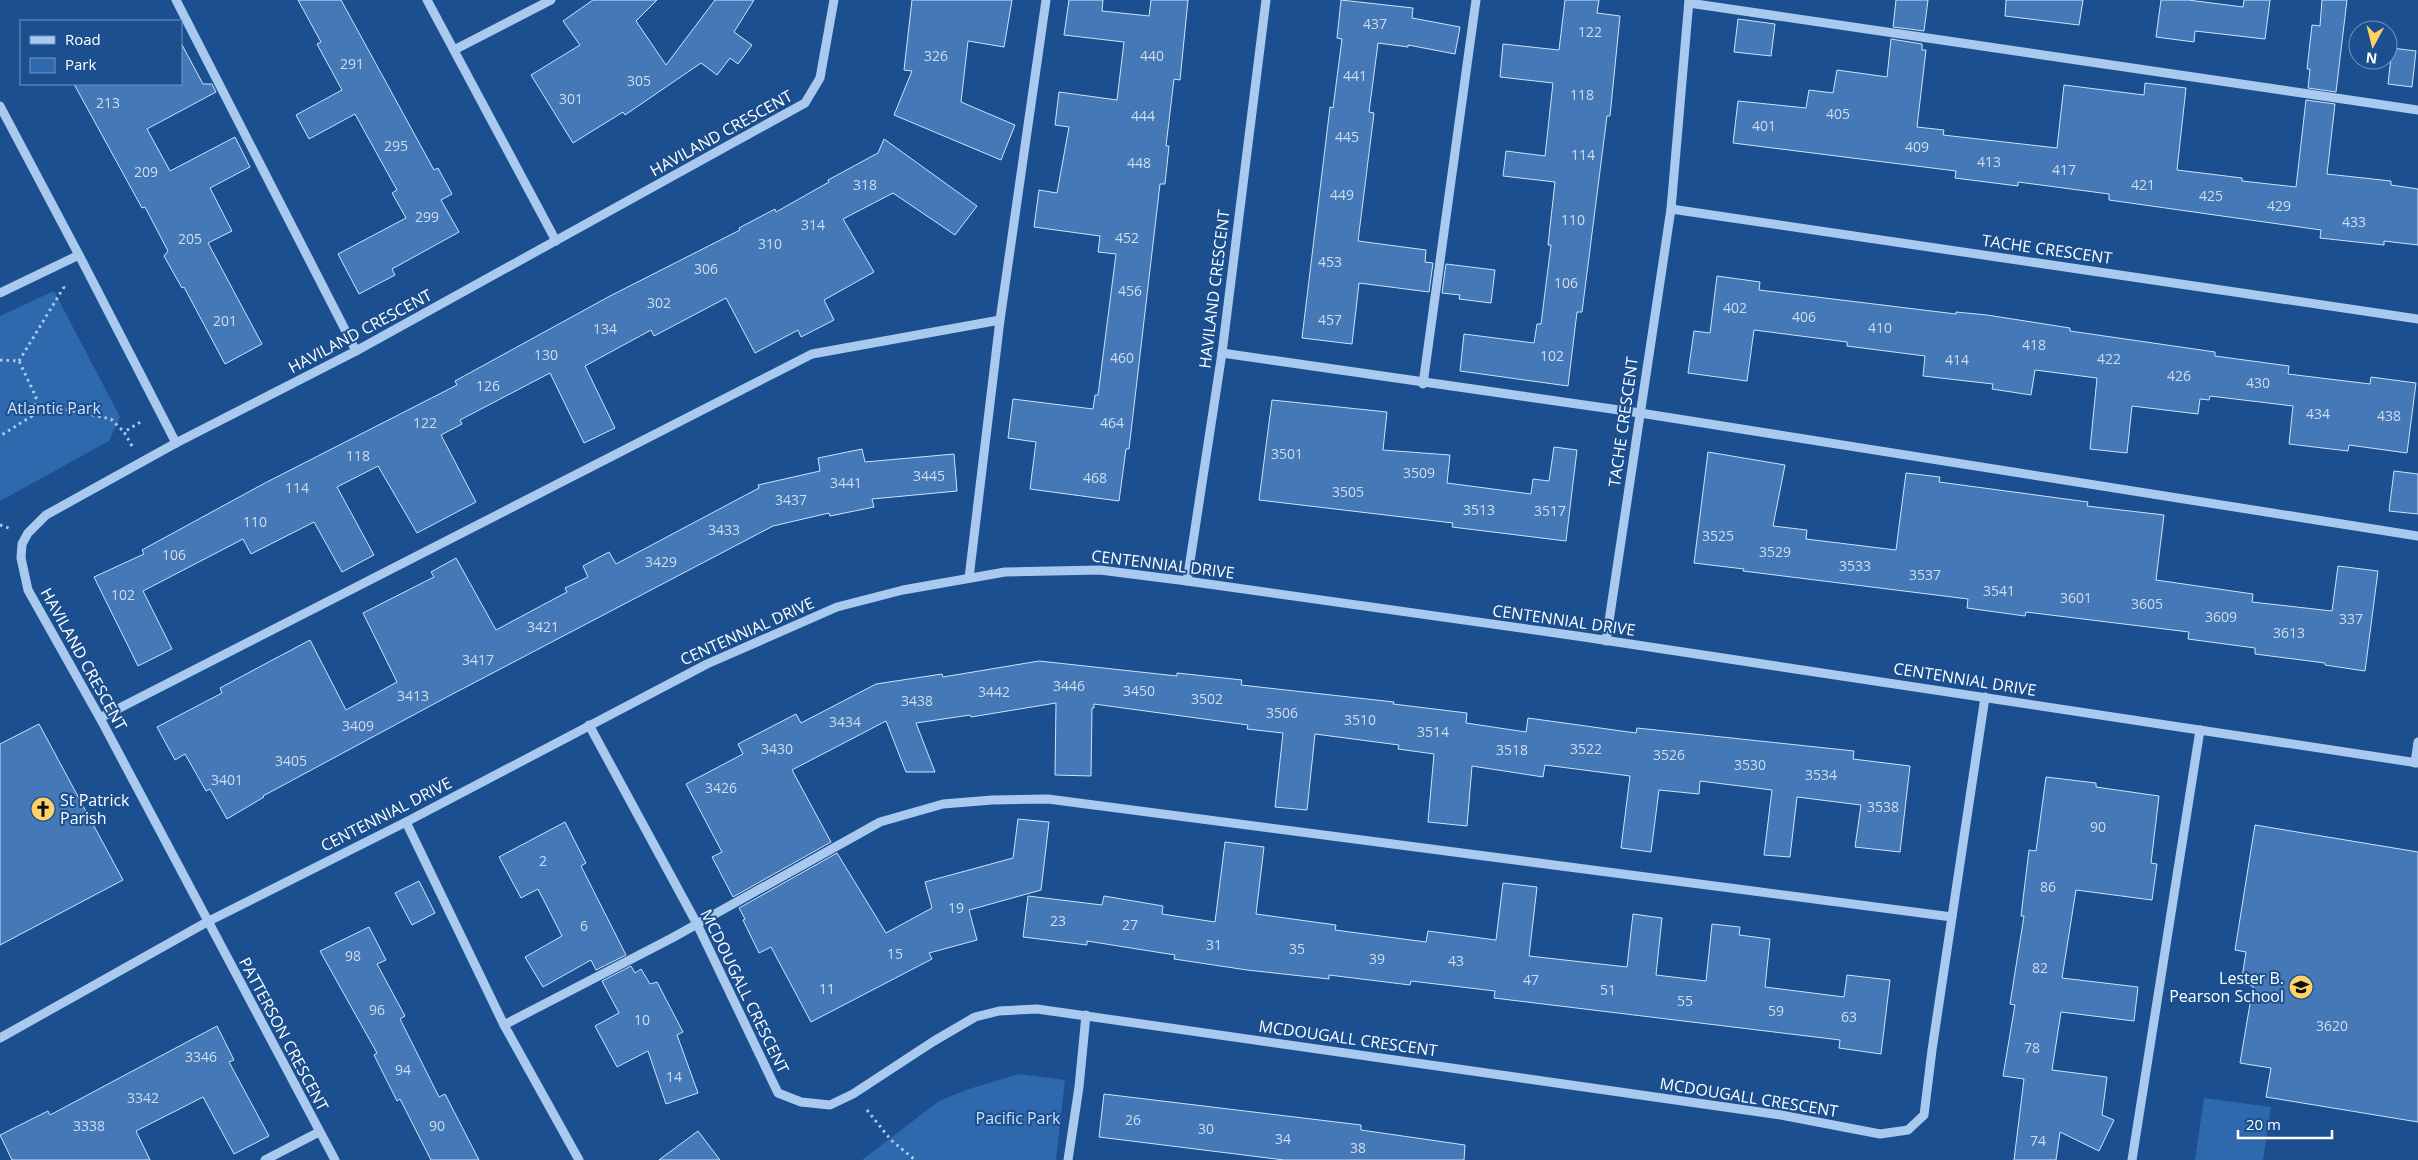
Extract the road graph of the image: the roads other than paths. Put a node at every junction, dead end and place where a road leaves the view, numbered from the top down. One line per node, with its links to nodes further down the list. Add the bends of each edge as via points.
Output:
1 (176, 0): 18 (street)
2 (427, 0): 9 (street)
3 (552, 0): 9 (street)
4 (834, 0): 13 (street, HAVILAND CRESCENT, via 820,78 806,103)
5 (1046, 0): 17 (street)
6 (1266, 0): 19 (street, HAVILAND CRESCENT)
7 (1476, 0): 20 (street)
8 (1689, 1): 11 (street); 12 (street, TACHE CRESCENT)
9 (454, 50): 13 (street)
10 (0, 106): 14 (street)
11 (2418, 110)
12 (1671, 208): 16 (street, TACHE CRESCENT); 21 (street, TACHE CRESCENT)
13 (556, 241): 18 (street, HAVILAND CRESCENT)
14 (80, 255): 15 (street); 22 (street)
15 (0, 293)
16 (2418, 319)
17 (1000, 320): 24 (street); 28 (street, via 812,354)
18 (356, 351): 22 (street, HAVILAND CRESCENT)
19 (1222, 353): 20 (street); 25 (street, HAVILAND CRESCENT)
20 (1423, 384): 21 (street)
21 (1640, 413): 23 (street); 26 (street, TACHE CRESCENT)
22 (176, 443): 28 (street, HAVILAND CRESCENT, via 46,515 22,544 21,558 28,590)
23 (2418, 536)
24 (969, 578): 25 (street, CENTENNIAL DRIVE, via 1005,572 1091,570); 29 (street, CENTENNIAL DRIVE, via 837,607 707,664)
25 (1187, 581): 26 (street, CENTENNIAL DRIVE)
26 (1606, 641): 27 (street, CENTENNIAL DRIVE)
27 (1985, 697): 30 (street, CENTENNIAL DRIVE); 34 (street, MCDOUGALL CRESCENT)
28 (100, 718): 35 (street, HAVILAND CRESCENT)
29 (589, 725): 33 (street, CENTENNIAL DRIVE); 36 (street, MCDOUGALL CRESCENT)
30 (2200, 730): 32 (street, CENTENNIAL DRIVE); 45 (street)
31 (2418, 742): 32 (street)
32 (2416, 763)
33 (406, 822): 35 (street, CENTENNIAL DRIVE); 38 (street)
34 (1952, 917): 36 (street, via 1048,799 943,804 880,822); 37 (street, MCDOUGALL CRESCENT, via 1924,1115 1908,1130 1880,1134 1780,1115)
35 (207, 922): 39 (street, CENTENNIAL DRIVE); 40 (street, PATTERSON CRESCENT)
36 (697, 924): 37 (street, MCDOUGALL CRESCENT, via 778,1093 801,1102 830,1105 854,1094 975,1017 998,1011 1037,1009); 38 (street)
37 (1086, 1015): 44 (street)
38 (504, 1025): 43 (street)
39 (0, 1038)
40 (318, 1132): 41 (street); 42 (street, PATTERSON CRESCENT)
41 (265, 1160)
42 (335, 1160)
43 (579, 1160)
44 (1068, 1160)
45 (2132, 1160)

